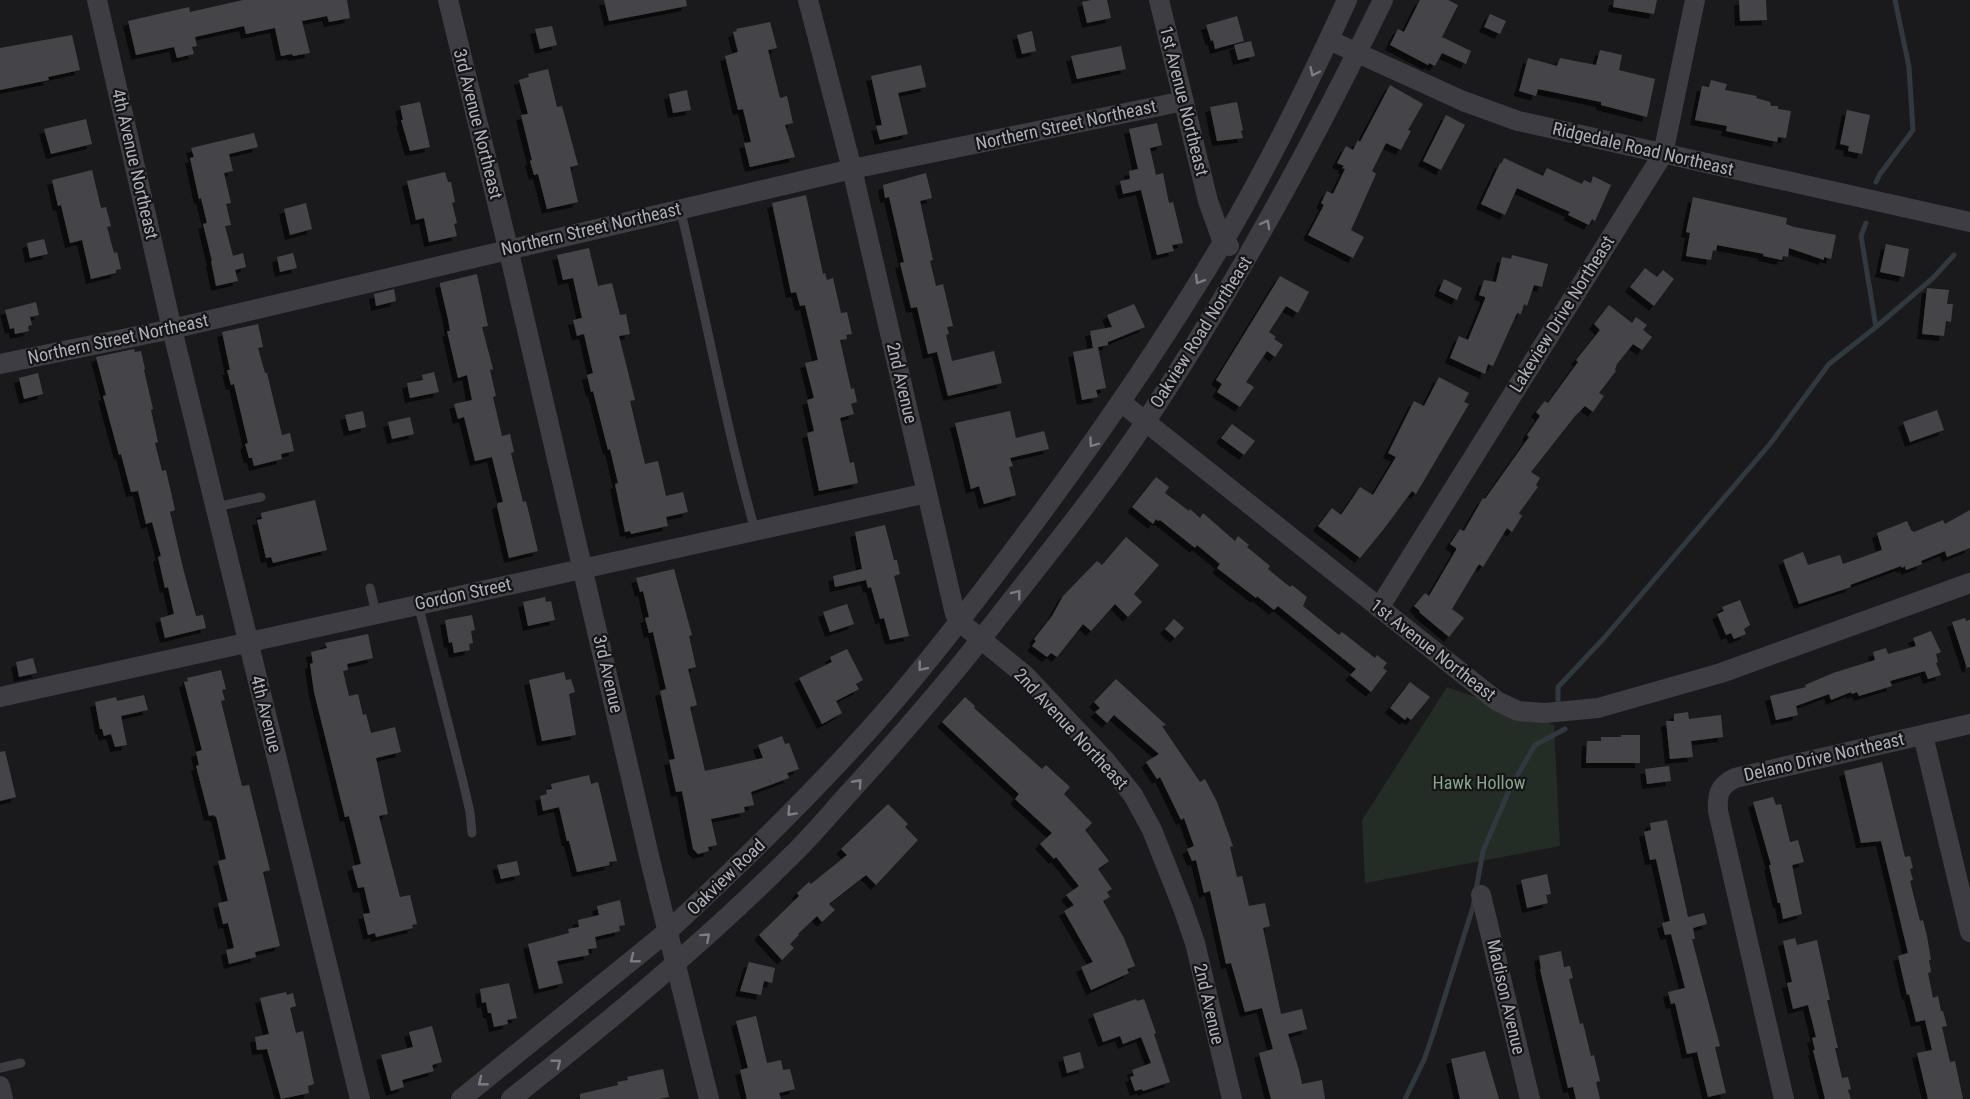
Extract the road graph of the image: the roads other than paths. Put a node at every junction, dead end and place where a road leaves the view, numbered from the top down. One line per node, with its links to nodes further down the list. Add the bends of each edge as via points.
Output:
1 (97, 0): 18 (street, 4th Avenue Northeast)
2 (448, 0): 16 (street, 3rd Avenue Northeast)
3 (808, 0): 12 (street)
4 (1159, 0): 10 (street, 1st Avenue Northeast)
5 (1347, 0): 8 (street, Oakview Road Northeast)
6 (1383, 0): 9 (street, Oakview Road Northeast)
7 (1695, 0): 11 (street, Lakeview Drive Northeast)
8 (1329, 40): 9 (street, Ridgedale Road Northeast); 15 (street, Oakview Road Northeast, one-way to 15)
9 (1357, 53): 11 (street, Ridgedale Road Northeast, via 1518,121); 17 (street, Oakview Road Northeast, one-way to 9)
10 (1184, 101): 12 (street, Northern Street Northeast); 15 (street, 1st Avenue Northeast, via 1208,201)
11 (1663, 154): 14 (street, Ridgedale Road Northeast); 30 (street, Lakeview Drive Northeast)
12 (852, 169): 13 (street, Northern Street Northeast); 22 (street, 2nd Avenue)
13 (680, 208): 16 (street, Northern Street Northeast); 25 (lane, via 726,419)
14 (1970, 222)
15 (1223, 243): 17 (street); 20 (street, Oakview Road Northeast, one-way to 20)
16 (508, 248): 18 (street, Northern Street Northeast); 26 (street, 3rd Avenue)
17 (1248, 258): 21 (street, Oakview Road Northeast)
18 (172, 329): 19 (street, Northern Street Northeast); 24 (street, 4th Avenue)
19 (0, 364)
20 (1122, 403): 21 (street, 1st Avenue Northeast); 32 (street, Oakview Road Northeast, one-way to 32)
21 (1146, 421): 30 (street, 1st Avenue Northeast); 33 (street, Oakview Road Northeast, one-way to 21)
22 (927, 493): 25 (street, Gordon Street); 32 (street, 2nd Avenue)
23 (261, 497): 24 (lane)
24 (216, 507): 34 (street, 4th Avenue)
25 (755, 530): 26 (street, Gordon Street)
26 (583, 568): 29 (street, Gordon Street); 41 (street, 3rd Avenue)
27 (1970, 583): 30 (street, 1st Avenue Northeast, via 1721,673 1598,708 1545,713 1518,711 1497,701)
28 (370, 588): 31 (lane)
29 (418, 604): 31 (street, Gordon Street); 38 (lane, via 466,792)
30 (1379, 608)
31 (376, 613): 34 (street, Gordon Street)
32 (960, 622): 33 (street, 2nd Avenue Northeast); 41 (street, Oakview Road, one-way to 41, via 895,700 780,824)
33 (981, 640): 40 (street, 2nd Avenue Northeast, via 1026,676 1105,760 1132,795 1152,830); 43 (street, Oakview Road, one-way to 33, via 793,854 917,719)
34 (248, 642): 35 (street, Gordon Street); 48 (street, 4th Avenue)
35 (0, 697)
36 (1970, 723): 37 (street, Delano Drive Northeast)
37 (1923, 735): 42 (street); 54 (street, Delano Drive Northeast, via 1735,778 1724,784 1717,798)
38 (472, 833)
39 (1481, 895): 53 (street, Madison Avenue)
40 (1184, 909): 52 (street, 2nd Avenue)
41 (668, 931): 43 (street, 3rd Avenue); 49 (street, Oakview Road, one-way to 49)
42 (1970, 932)
43 (676, 964): 50 (street, Oakview Road, one-way to 43); 51 (street, 3rd Avenue)
44 (21, 1063): 45 (lane)
45 (0, 1068)
46 (0, 1086): 47 (street)
47 (3, 1099)
48 (360, 1099)
49 (461, 1099)
50 (511, 1099)
51 (709, 1099)
52 (1232, 1099)
53 (1530, 1099)
54 (1784, 1099)

